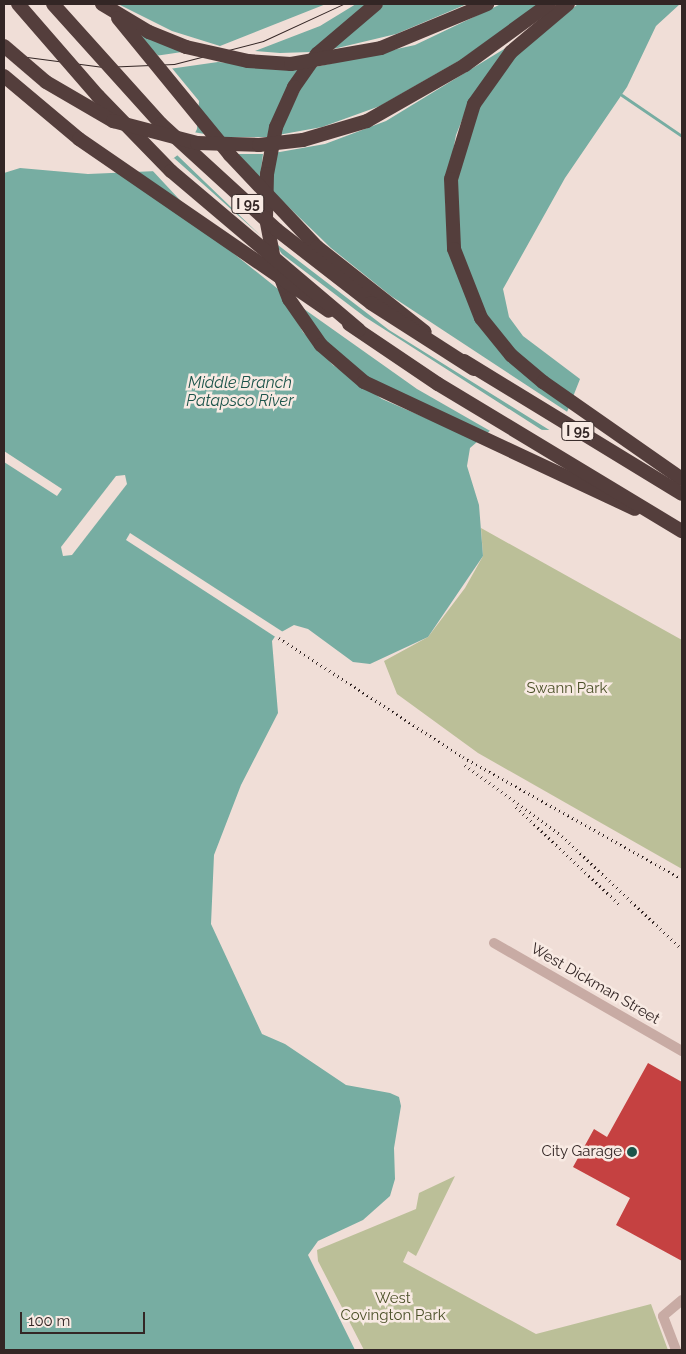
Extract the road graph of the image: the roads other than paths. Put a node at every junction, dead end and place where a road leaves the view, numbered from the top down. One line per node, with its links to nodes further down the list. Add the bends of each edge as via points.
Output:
1 (18, 4): 11 (highway, I 95, bridge, via 165,165)
2 (53, 4): 12 (highway, I 95, bridge, via 140,103 265,219 378,307)
3 (102, 4): 6 (highway, bridge, via 149,32 186,47 233,58 291,64 381,48)
4 (107, 4): 12 (highway, bridge, via 187,108 297,227 366,288)
5 (376, 4): 15 (highway, bridge, via 317,54 294,87 276,127 266,174 266,218 274,260 290,299 332,356 376,389 530,458 611,500)
6 (487, 4)
7 (549, 4): 9 (highway, bridge, via 460,69 367,121 303,140 258,145 197,142 113,121 46,82)
8 (568, 4): 13 (highway, via 511,52 474,104 451,179 454,249 478,312 511,355 542,382)
9 (4, 46)
10 (4, 76): 11 (highway, bridge, via 79,139)
11 (358, 330): 15 (highway, I 95, via 460,398)
12 (474, 369): 14 (highway, I 95)
13 (682, 479)
14 (682, 494)
15 (664, 520): 16 (highway, I 95)
16 (682, 531)
17 (494, 943): 18 (street, West Dickman Street)
18 (682, 1051)
19 (682, 1300): 20 (street, via 663,1316)
20 (676, 1350)

